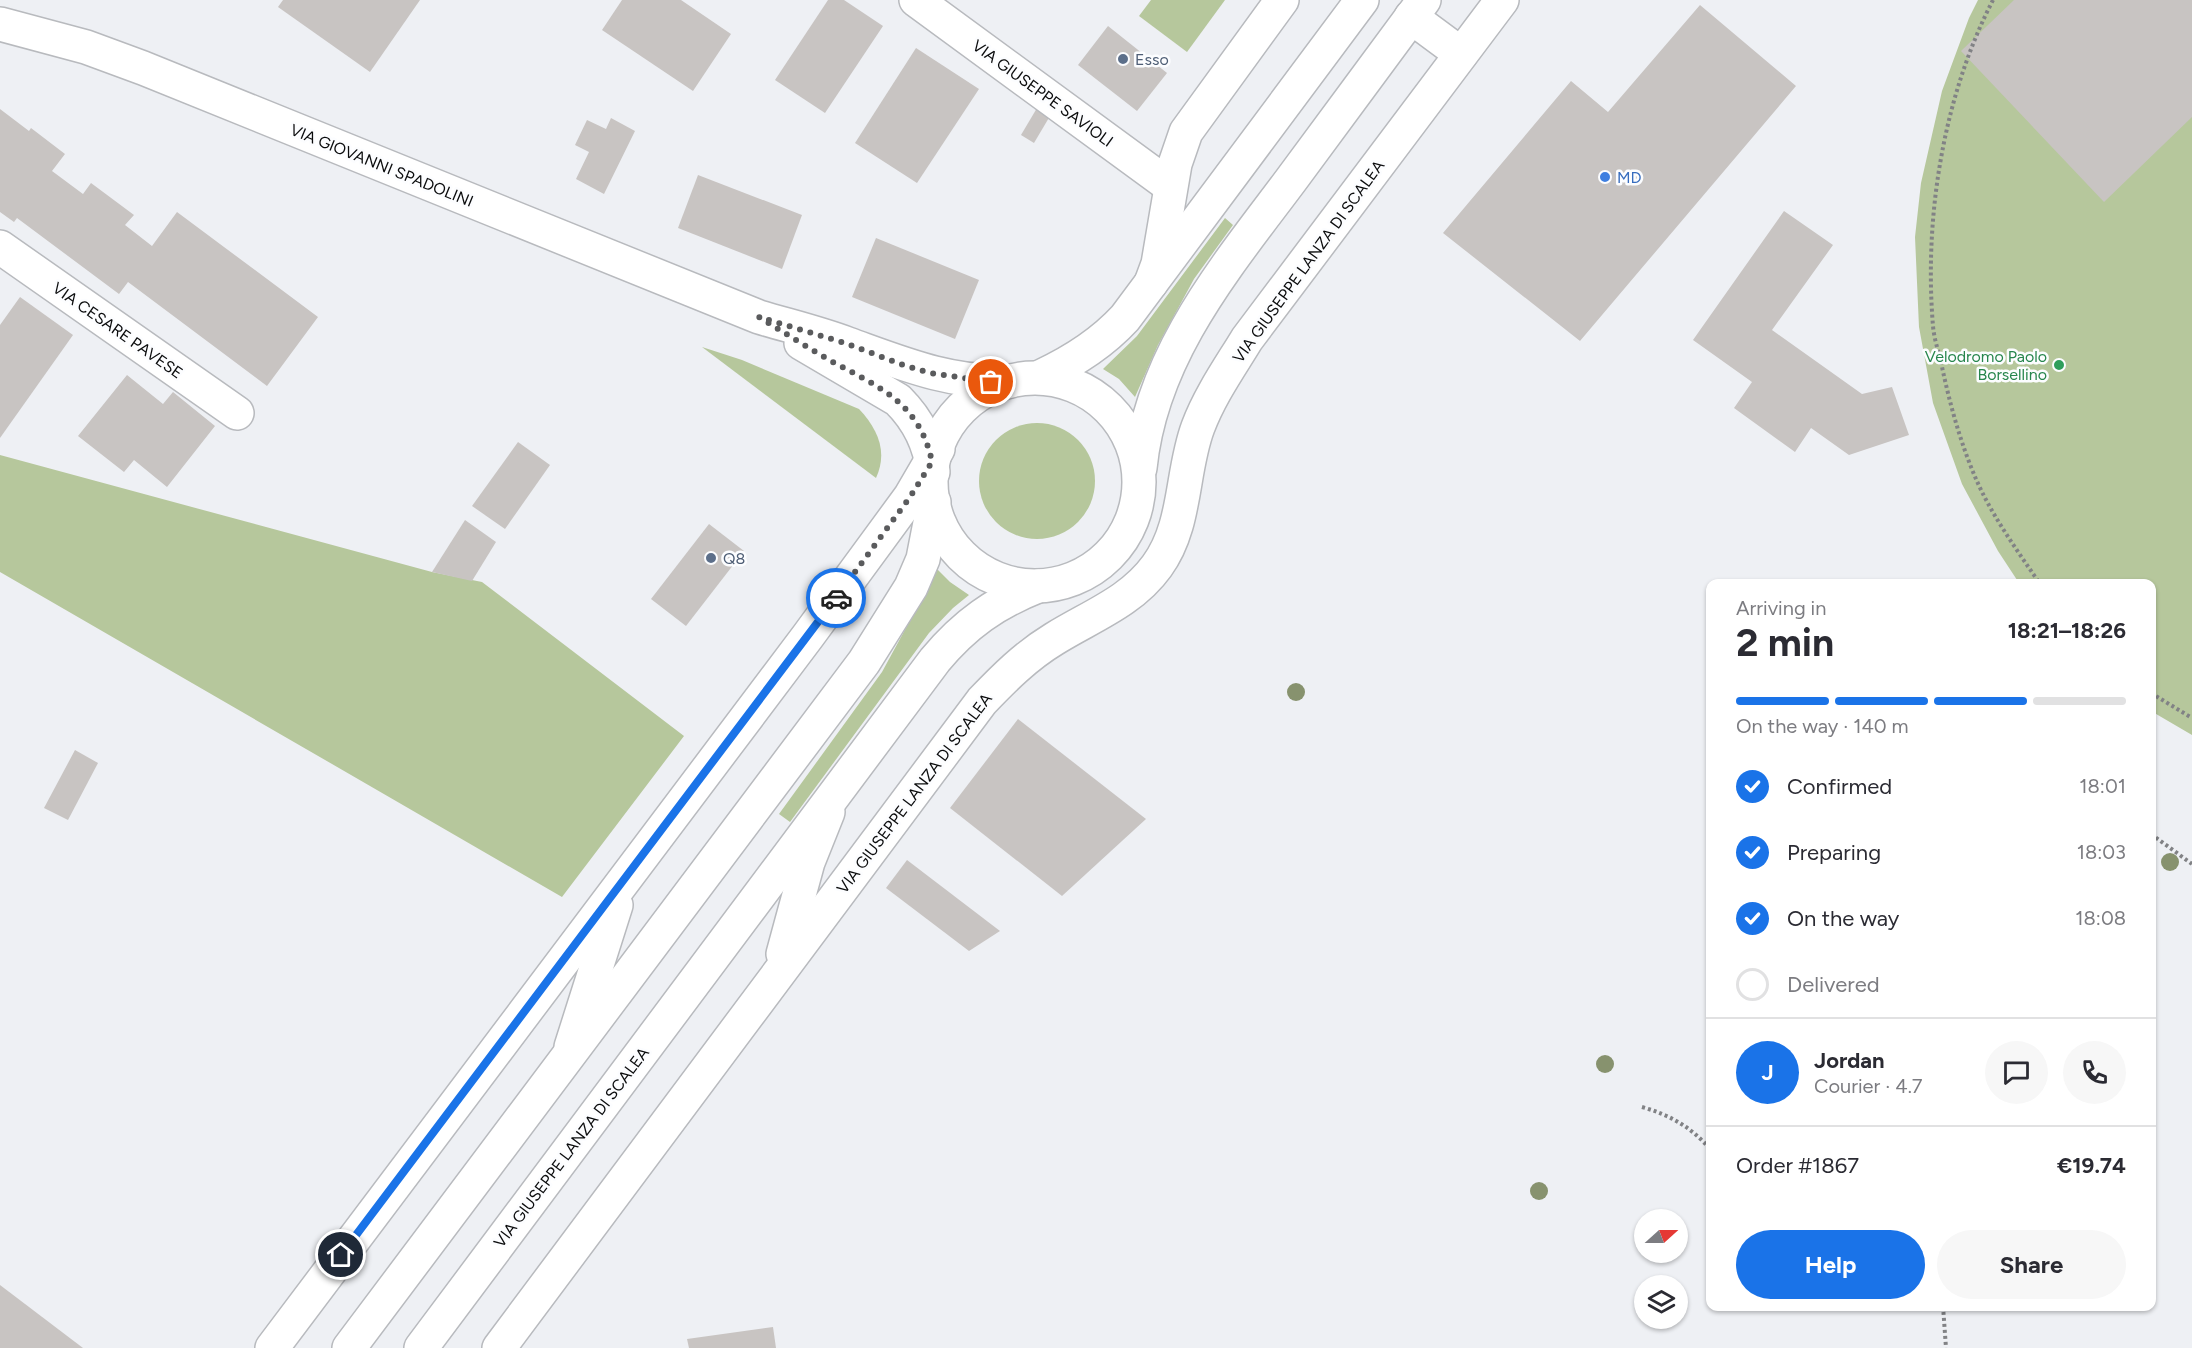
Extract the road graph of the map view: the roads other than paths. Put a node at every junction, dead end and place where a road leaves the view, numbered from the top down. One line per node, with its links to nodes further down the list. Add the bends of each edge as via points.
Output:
1 (916, 0): 8 (street, VIA GIUSEPPE SAVIOLI)
2 (1282, 0): 8 (street, via 1186,132)
3 (1362, 0): 10 (street)
4 (1502, 0): 7 (street, VIA GIUSEPPE LANZA DI SCALEA)
5 (1418, 9): 7 (street); 16 (street, via 1231,261 1187,327 1158,388)
6 (0, 24): 11 (street, VIA GIOVANNI SPADOLINI, via 86,47 143,68)
7 (1461, 54): 20 (street, VIA GIUSEPPE LANZA DI SCALEA, via 1247,339 1228,370 1198,426 1174,534 1154,571 1127,597 1036,650 994,688)
8 (1170, 186): 10 (street, via 1158,264)
9 (0, 247): 14 (street, VIA CESARE PAVESE)
10 (1149, 288): 12 (street, via 1106,338 1085,354)
11 (759, 317): 13 (street, VIA GIOVANNI SPADOLINI, via 930,373); 15 (street, VIA GIOVANNI SPADOLINI, via 898,400 922,431)
12 (1042, 376): 13 (street); 16 (street, via 1065,380 1102,401 1125,429)
13 (1009, 381): 15 (street, via 986,391 958,412 948,426)
14 (237, 413)
15 (934, 471): 17 (street, via 948,541 964,561 1000,581); 19 (street, via 910,497); 21 (street, via 923,559 883,633)
16 (1139, 475): 17 (street, via 1131,520 1114,549 1082,573)
17 (1038, 586): 18 (street, VIA GIUSEPPE LANZA DI SCALEA, via 986,611 948,645)
18 (851, 773): 20 (street, VIA GIUSEPPE LANZA DI SCALEA, via 818,834 785,948); 24 (street, VIA GIUSEPPE LANZA DI SCALEA)
19 (635, 866): 21 (street, via 609,923); 22 (street)
20 (761, 995): 25 (street, VIA GIUSEPPE LANZA DI SCALEA)
21 (568, 1055): 23 (street)
22 (272, 1348)
23 (349, 1348)
24 (421, 1348)
25 (499, 1348)

